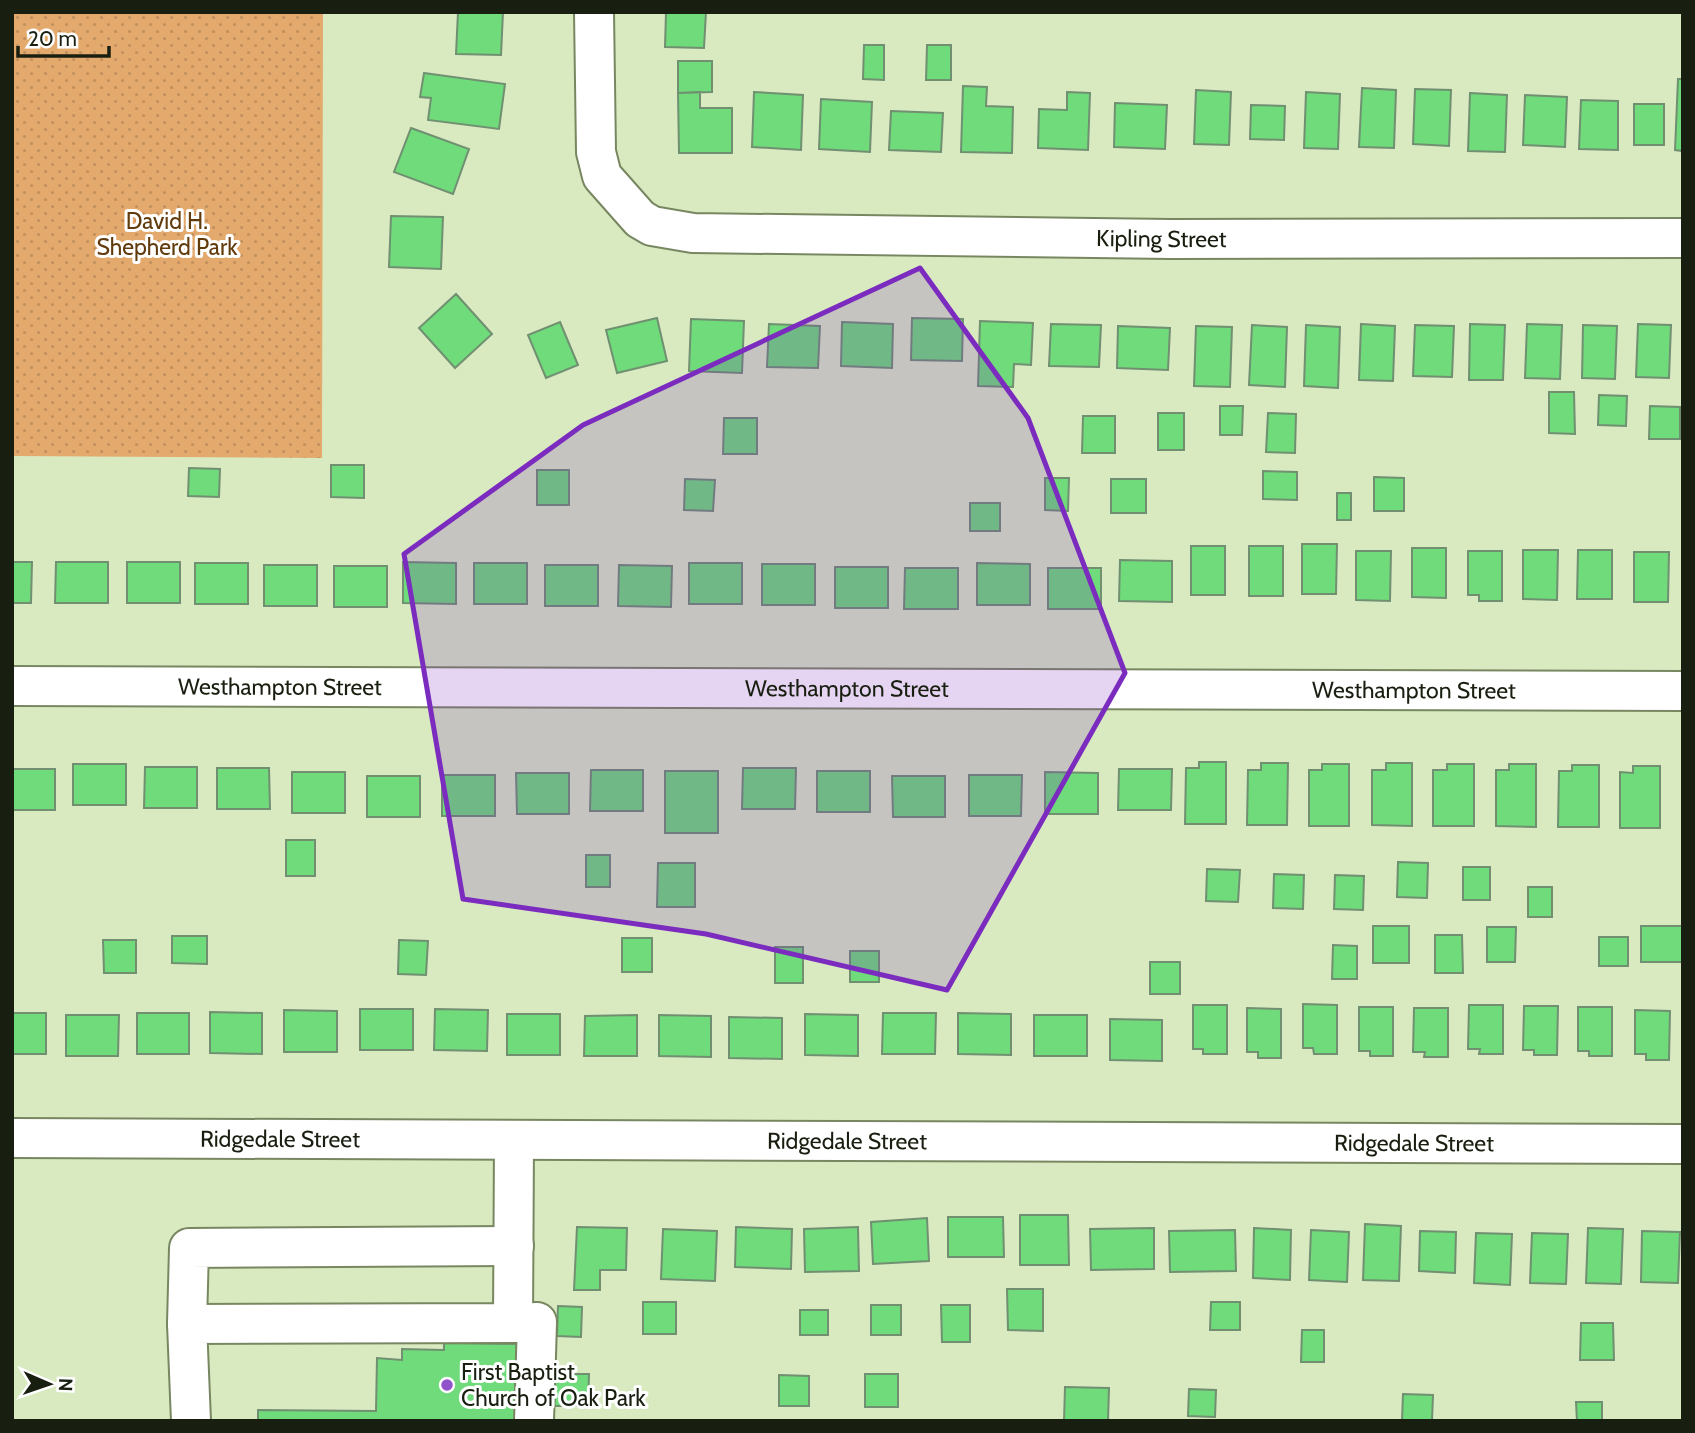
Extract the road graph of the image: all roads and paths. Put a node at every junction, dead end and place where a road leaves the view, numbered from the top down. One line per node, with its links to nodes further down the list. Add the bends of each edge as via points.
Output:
1 (594, 12): 2 (street, Kipling Street, via 596,152 602,176 640,219 652,226 693,233 1171,239)
2 (1683, 238)
3 (12, 686): 4 (street, Westhampton Street)
4 (1683, 691)
5 (12, 1138): 6 (street, Ridgedale Street)
6 (514, 1142): 7 (street, Ridgedale Street); 8 (street)
7 (1683, 1144)
8 (514, 1246): 9 (street); 10 (street, via 189,1248)
9 (513, 1323): 10 (street); 12 (street, via 537,1322)
10 (187, 1324): 11 (street)
11 (191, 1421)
12 (534, 1421)

